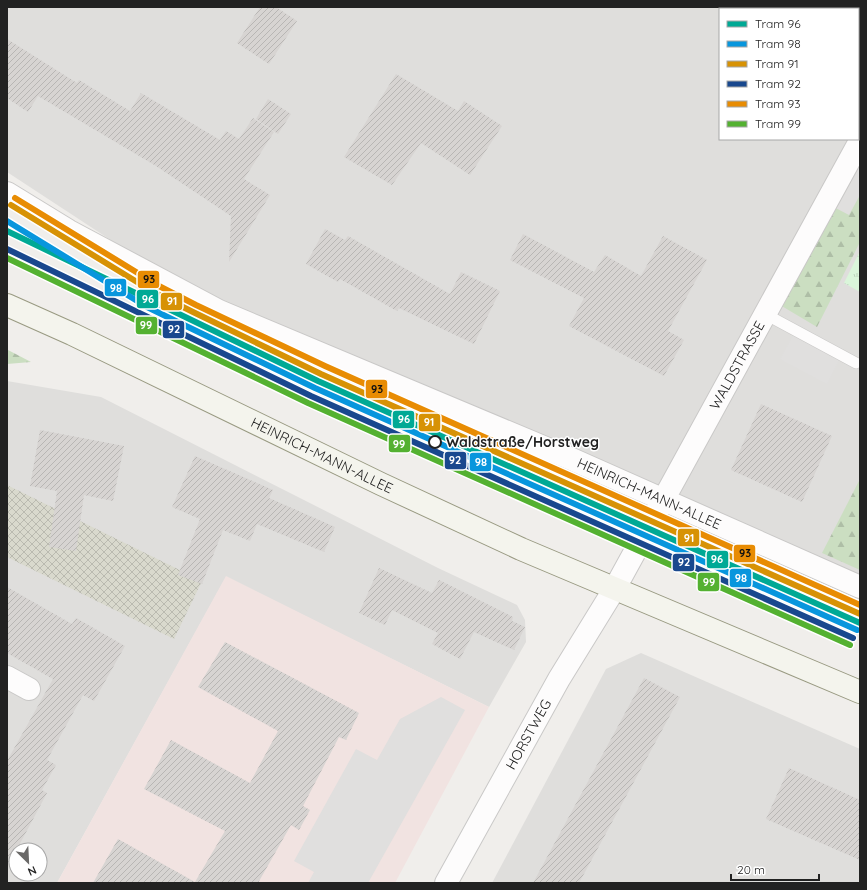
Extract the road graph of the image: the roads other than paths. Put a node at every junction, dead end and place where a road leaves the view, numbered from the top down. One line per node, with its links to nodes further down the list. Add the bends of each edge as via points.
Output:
1 (860, 141): 4 (street, WALDSTRASSE)
2 (7, 193): 6 (street, HEINRICH-MANN-ALLEE, via 69,231 219,310)
3 (7, 305): 8 (main road, HEINRICH-MANN-ALLEE, via 521,549)
4 (765, 314): 5 (lane); 6 (street, WALDSTRASSE)
5 (856, 363)
6 (664, 499): 7 (street, HEINRICH-MANN-ALLEE); 8 (street, WALDSTRASSE)
7 (860, 587)
8 (615, 588): 11 (main road, HEINRICH-MANN-ALLEE); 12 (street, HORSTWEG, via 559,679)
9 (7, 677): 10 (street)
10 (29, 689)
11 (860, 692)
12 (446, 883)

